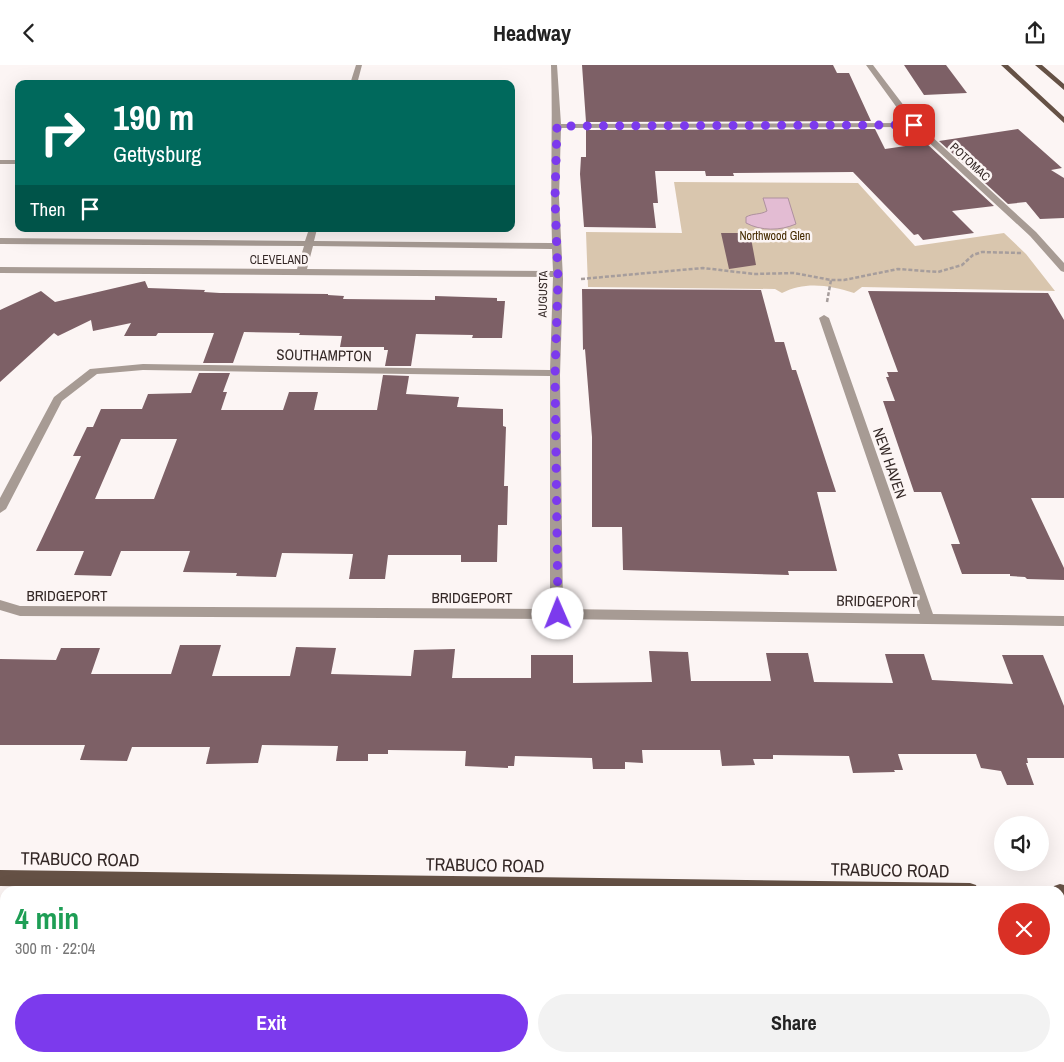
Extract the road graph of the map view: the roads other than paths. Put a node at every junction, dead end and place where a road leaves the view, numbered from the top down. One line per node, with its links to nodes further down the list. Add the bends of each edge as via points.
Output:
1 (358, 65): 6 (street)
2 (554, 65): 10 (street, AUGUSTA)
3 (869, 65): 9 (street, POTOMAC)
4 (1004, 65): 8 (main road)
5 (1038, 65): 7 (main road)
6 (354, 80)
7 (1064, 88)
8 (1064, 121)
9 (914, 125): 10 (street); 17 (street, POTOMAC, via 1052,253)
10 (557, 126): 16 (street, AUGUSTA)
11 (0, 162): 12 (street)
12 (15, 162)
13 (312, 232): 15 (street)
14 (0, 241): 15 (street, CLEVELAND)
15 (309, 243): 16 (street, CLEVELAND); 19 (street)
16 (557, 245): 20 (street, AUGUSTA)
17 (1064, 269)
18 (0, 271): 19 (street, CLEVELAND)
19 (301, 273): 20 (street, CLEVELAND)
20 (558, 277): 22 (street, AUGUSTA)
21 (824, 318): 26 (street, NEW HAVEN)
22 (555, 373): 23 (street, SOUTHAMPTON, via 143,367 94,371 58,399); 25 (street, AUGUSTA)
23 (0, 509)
24 (0, 605): 25 (street, BRIDGEPORT, via 20,611)
25 (558, 614): 26 (street, BRIDGEPORT)
26 (928, 618): 27 (street, BRIDGEPORT)
27 (1064, 621)
28 (0, 878): 29 (main road, TRABUCO ROAD)
29 (597, 886)

